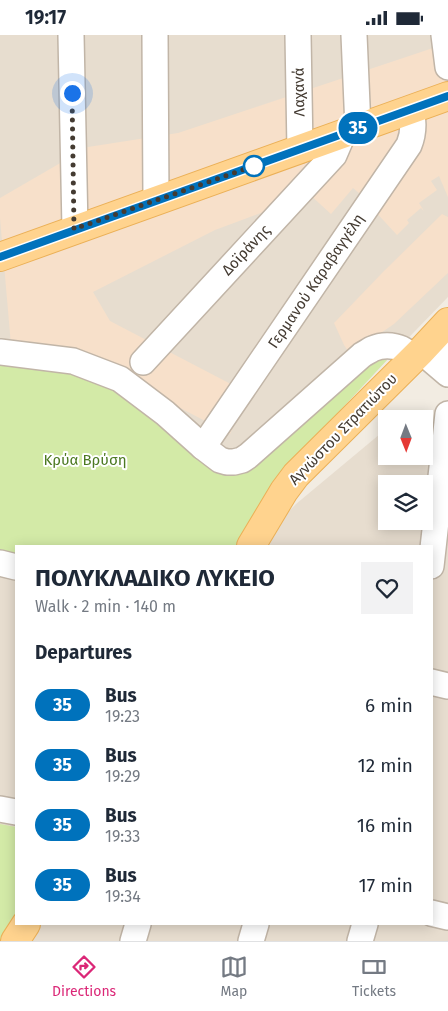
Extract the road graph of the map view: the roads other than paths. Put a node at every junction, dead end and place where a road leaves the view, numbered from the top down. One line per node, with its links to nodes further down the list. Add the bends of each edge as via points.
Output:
1 (71, 35): 12 (street)
2 (155, 35): 11 (street)
3 (298, 35): 10 (street, Λαχανά)
4 (354, 35): 9 (street)
5 (444, 35): 6 (street)
6 (448, 67)
7 (448, 96): 8 (main road)
8 (411, 109): 9 (main road); 19 (street, Γερμανού Καραβαγγέλη, via 413,132 409,145)
9 (350, 131): 10 (main road); 16 (street, Δοϊράνης, via 334,155)
10 (300, 149): 11 (main road)
11 (156, 200): 12 (main road)
12 (74, 229): 13 (main road)
13 (0, 257)
14 (433, 344): 17 (street); 19 (street, via 409,353 404,349 381,346 362,355 242,460 220,460); 20 (main road, Αγνώστου Στρατιώτου, via 296,475)
15 (0, 352): 19 (street, via 73,361 120,379)
16 (143, 362)
17 (448, 374)
18 (448, 414): 21 (street)
19 (203, 447)
20 (252, 545)
21 (437, 557)
22 (0, 563): 23 (street)
23 (15, 567)
24 (433, 682): 25 (street)
25 (448, 686)
26 (0, 809): 27 (street)
27 (15, 812)
28 (433, 913): 29 (street)
29 (448, 917)
30 (25, 925): 34 (main road)
31 (138, 925): 35 (street)
32 (256, 925): 36 (street)
33 (365, 925): 37 (street)
34 (15, 941)
35 (133, 941)
36 (251, 941)
37 (360, 941)

